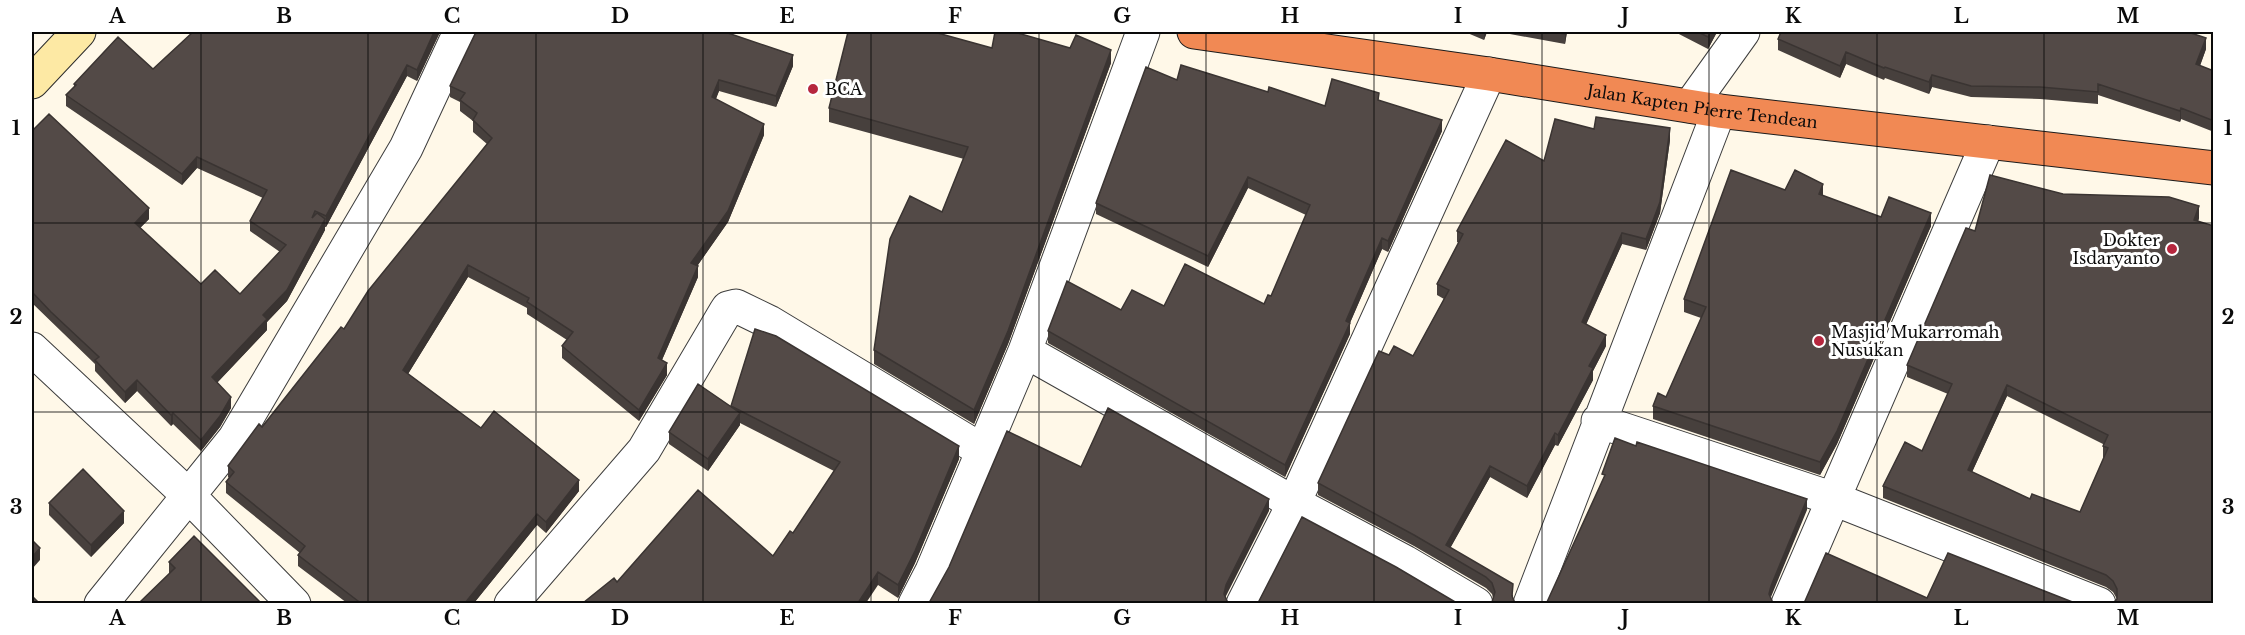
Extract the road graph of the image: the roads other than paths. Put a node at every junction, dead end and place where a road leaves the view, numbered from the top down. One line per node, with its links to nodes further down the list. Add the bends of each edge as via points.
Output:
1 (79, 32): 7 (main road)
2 (460, 32): 15 (street, via 406,148 314,306 235,438)
3 (1143, 32): 12 (street)
4 (1200, 32): 6 (highway, Jalan Kapten Pierre Tendean)
5 (1743, 32): 8 (street)
6 (1489, 74): 8 (highway, Jalan Kapten Pierre Tendean); 17 (street)
7 (32, 82)
8 (1704, 109): 9 (highway, Jalan Kapten Pierre Tendean); 13 (street)
9 (1989, 142): 10 (highway, Jalan Kapten Pierre Tendean); 16 (street)
10 (2214, 168)
11 (32, 349): 15 (street)
12 (1025, 351): 14 (street); 17 (street)
13 (1598, 421): 16 (street); 24 (street)
14 (983, 451): 20 (street, via 769,322 731,306 644,450); 21 (street)
15 (189, 495): 18 (street); 19 (street)
16 (1834, 499): 25 (street); 26 (street)
17 (1294, 503): 22 (street); 23 (street)
18 (101, 603)
19 (294, 603)
20 (511, 603)
21 (915, 603)
22 (1243, 603)
23 (1476, 603)
24 (1530, 603)
25 (1788, 603)
26 (2099, 603)

